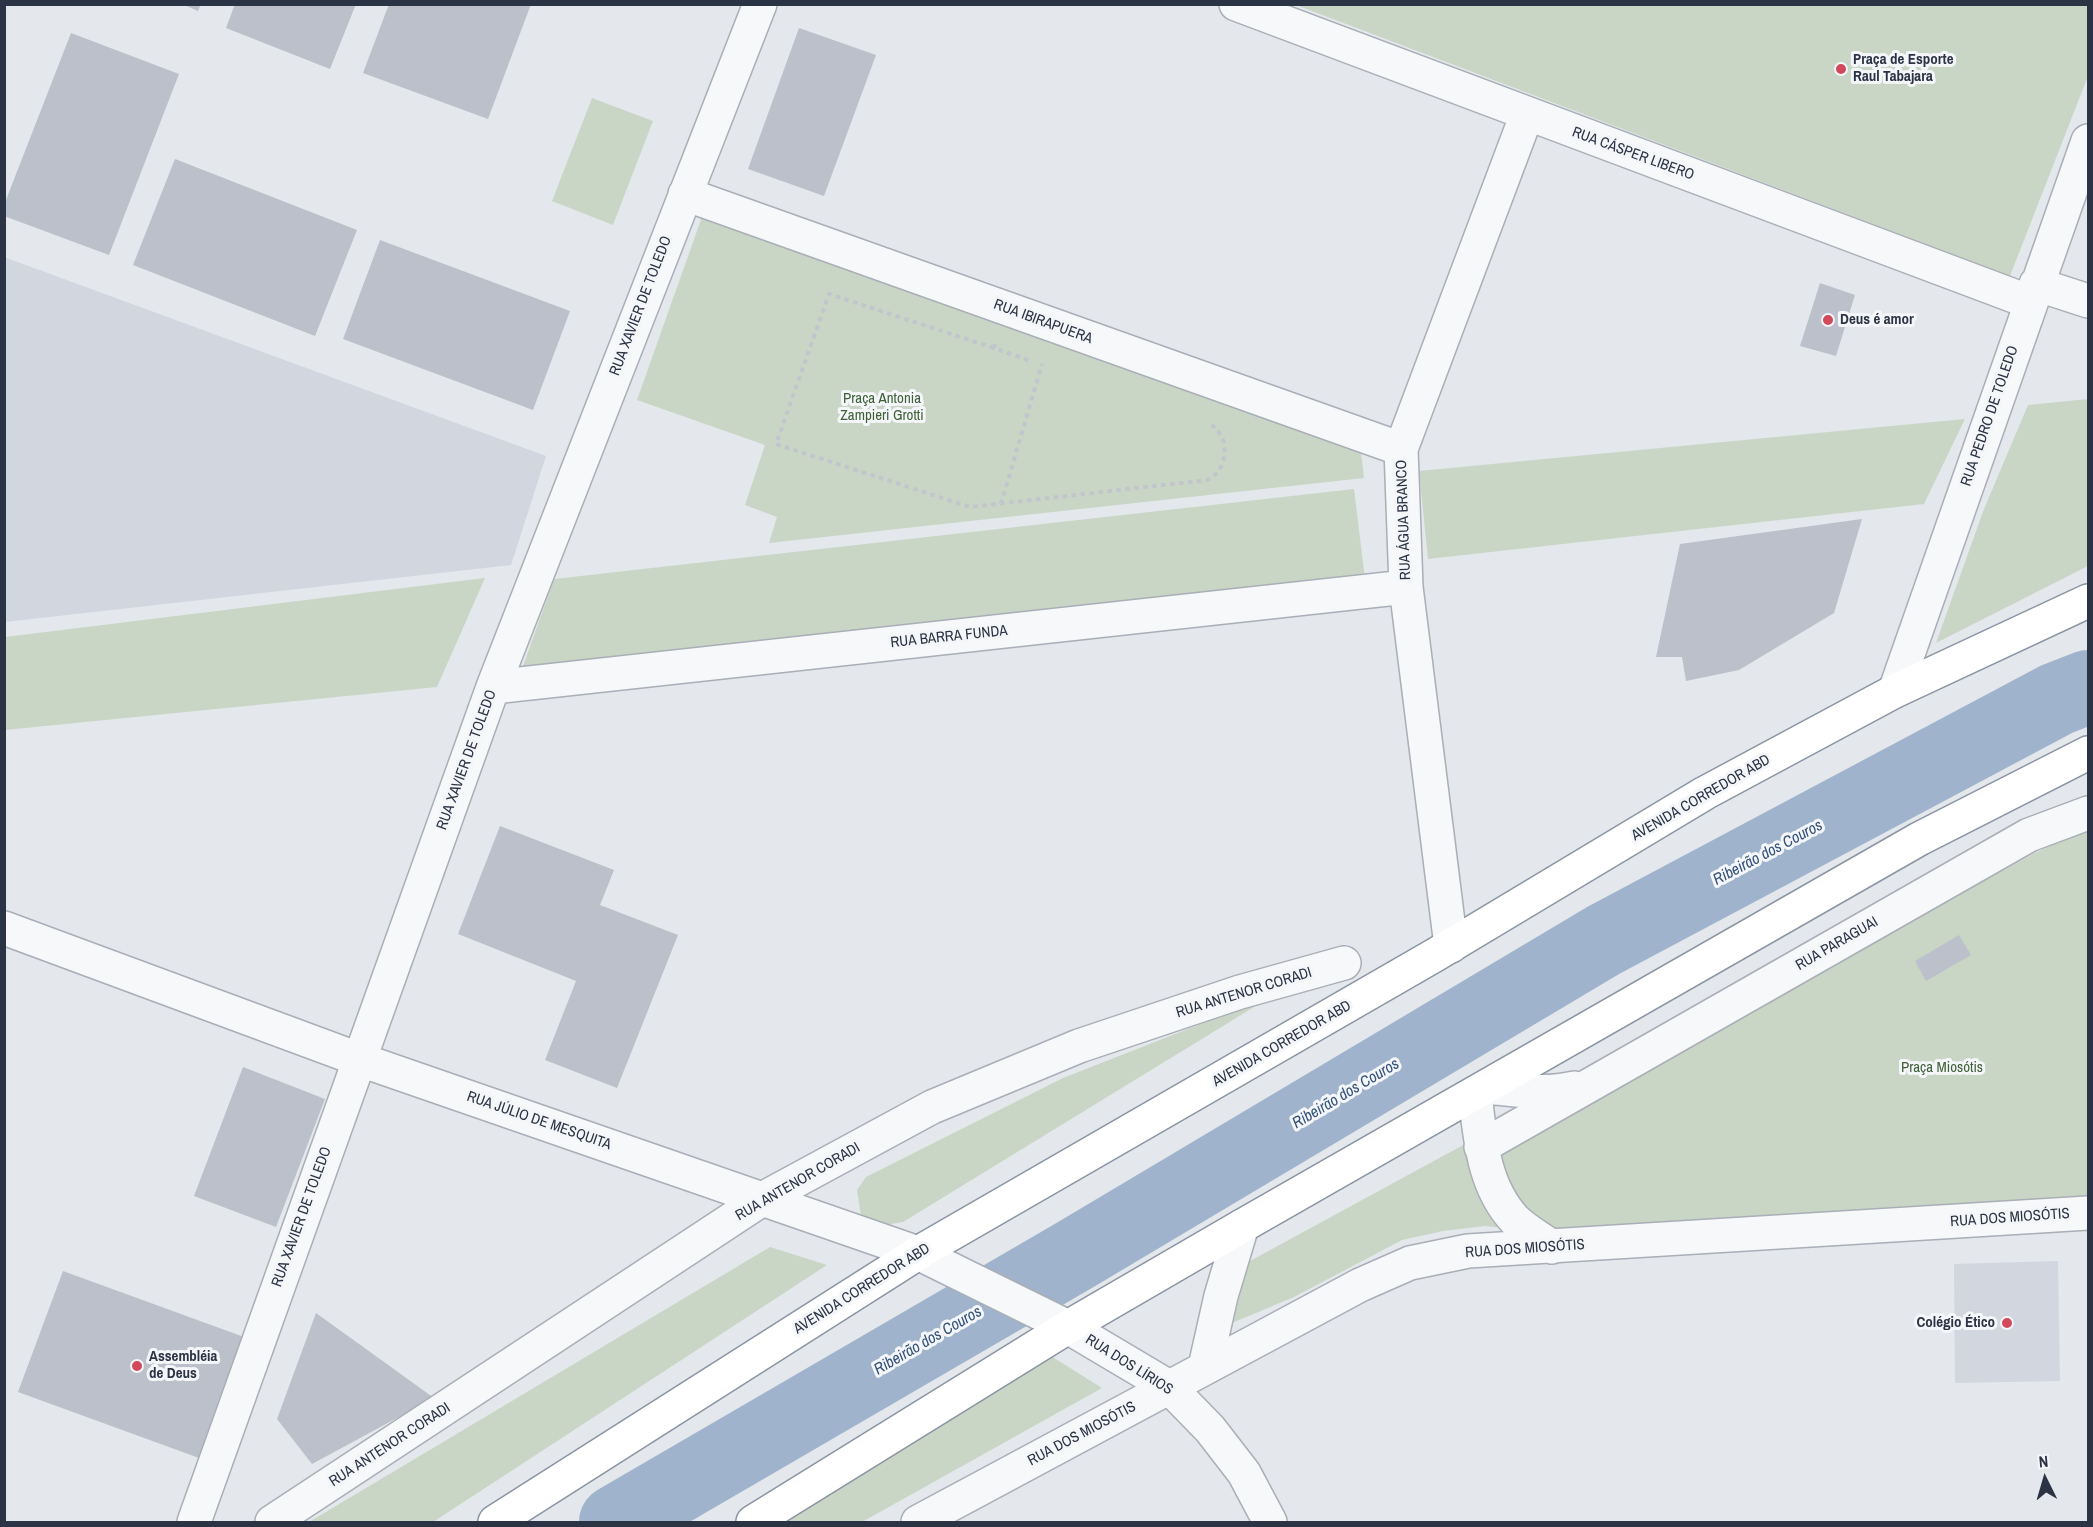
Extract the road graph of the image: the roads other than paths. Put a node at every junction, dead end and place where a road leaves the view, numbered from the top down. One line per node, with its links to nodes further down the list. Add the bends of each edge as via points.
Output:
1 (760, 4): 5 (street, RUA XAVIER DE TOLEDO)
2 (1236, 4): 3 (street, RUA CÁSPER LIBERO)
3 (1527, 114): 6 (street, RUA CÁSPER LIBERO); 8 (street, RUA ÁGUA BRANCO)
4 (2088, 141): 6 (street, RUA PEDRO DE TOLEDO)
5 (685, 194): 8 (street, RUA IBIRAPUERA); 11 (street, RUA XAVIER DE TOLEDO)
6 (2033, 293): 7 (street, RUA CÁSPER LIBERO); 12 (street, RUA PEDRO DE TOLEDO)
7 (2088, 301)
8 (1401, 449): 9 (street, RUA ÁGUA BRANCO)
9 (1406, 586): 11 (street, RUA BARRA FUNDA); 16 (street, RUA ÁGUA BRANCO)
10 (2088, 601): 12 (highway, AVENIDA CORREDOR ABD)
11 (493, 687): 18 (street, RUA XAVIER DE TOLEDO)
12 (1895, 691): 16 (highway, AVENIDA CORREDOR ABD, via 1705,793)
13 (2088, 753): 20 (highway, via 1920,839)
14 (2088, 813): 19 (street, RUA PARAGUAI, via 2029,835)
15 (4, 928): 18 (street, RUA JÚLIO DE MESQUITA)
16 (1451, 946): 26 (highway, AVENIDA CORREDOR ABD)
17 (1344, 963): 22 (street, RUA ANTENOR CORADI, via 1240,992 1079,1046 932,1107)
18 (358, 1059): 22 (street, RUA JÚLIO DE MESQUITA); 30 (street, RUA XAVIER DE TOLEDO)
19 (1591, 1084): 20 (street, RUA PARAGUAI, via 1559,1091); 21 (street, RUA PARAGUAI)
20 (1481, 1091): 21 (street); 24 (highway)
21 (1481, 1147): 25 (street, via 1490,1180 1515,1220)
22 (764, 1198): 26 (street, RUA JÚLIO DE MESQUITA); 31 (street, RUA ANTENOR CORADI)
23 (2088, 1213): 25 (street, RUA DOS MIOSÓTIS)
24 (1242, 1226): 27 (highway); 28 (street)
25 (1552, 1247): 28 (street, RUA DOS MIOSÓTIS, via 1468,1251 1410,1263 1360,1285)
26 (918, 1253): 27 (street, RUA JÚLIO DE MESQUITA); 32 (highway, AVENIDA CORREDOR ABD)
27 (1068, 1327): 29 (street, RUA DOS LÍRIOS); 33 (highway)
28 (1205, 1367): 29 (street, RUA DOS MIOSÓTIS)
29 (1169, 1387): 34 (street, RUA DOS MIOSÓTIS); 35 (street, RUA DOS LÍRIOS, via 1210,1429 1244,1473)
30 (194, 1522)
31 (272, 1522)
32 (495, 1522)
33 (753, 1522)
34 (918, 1522)
35 (1270, 1522)

